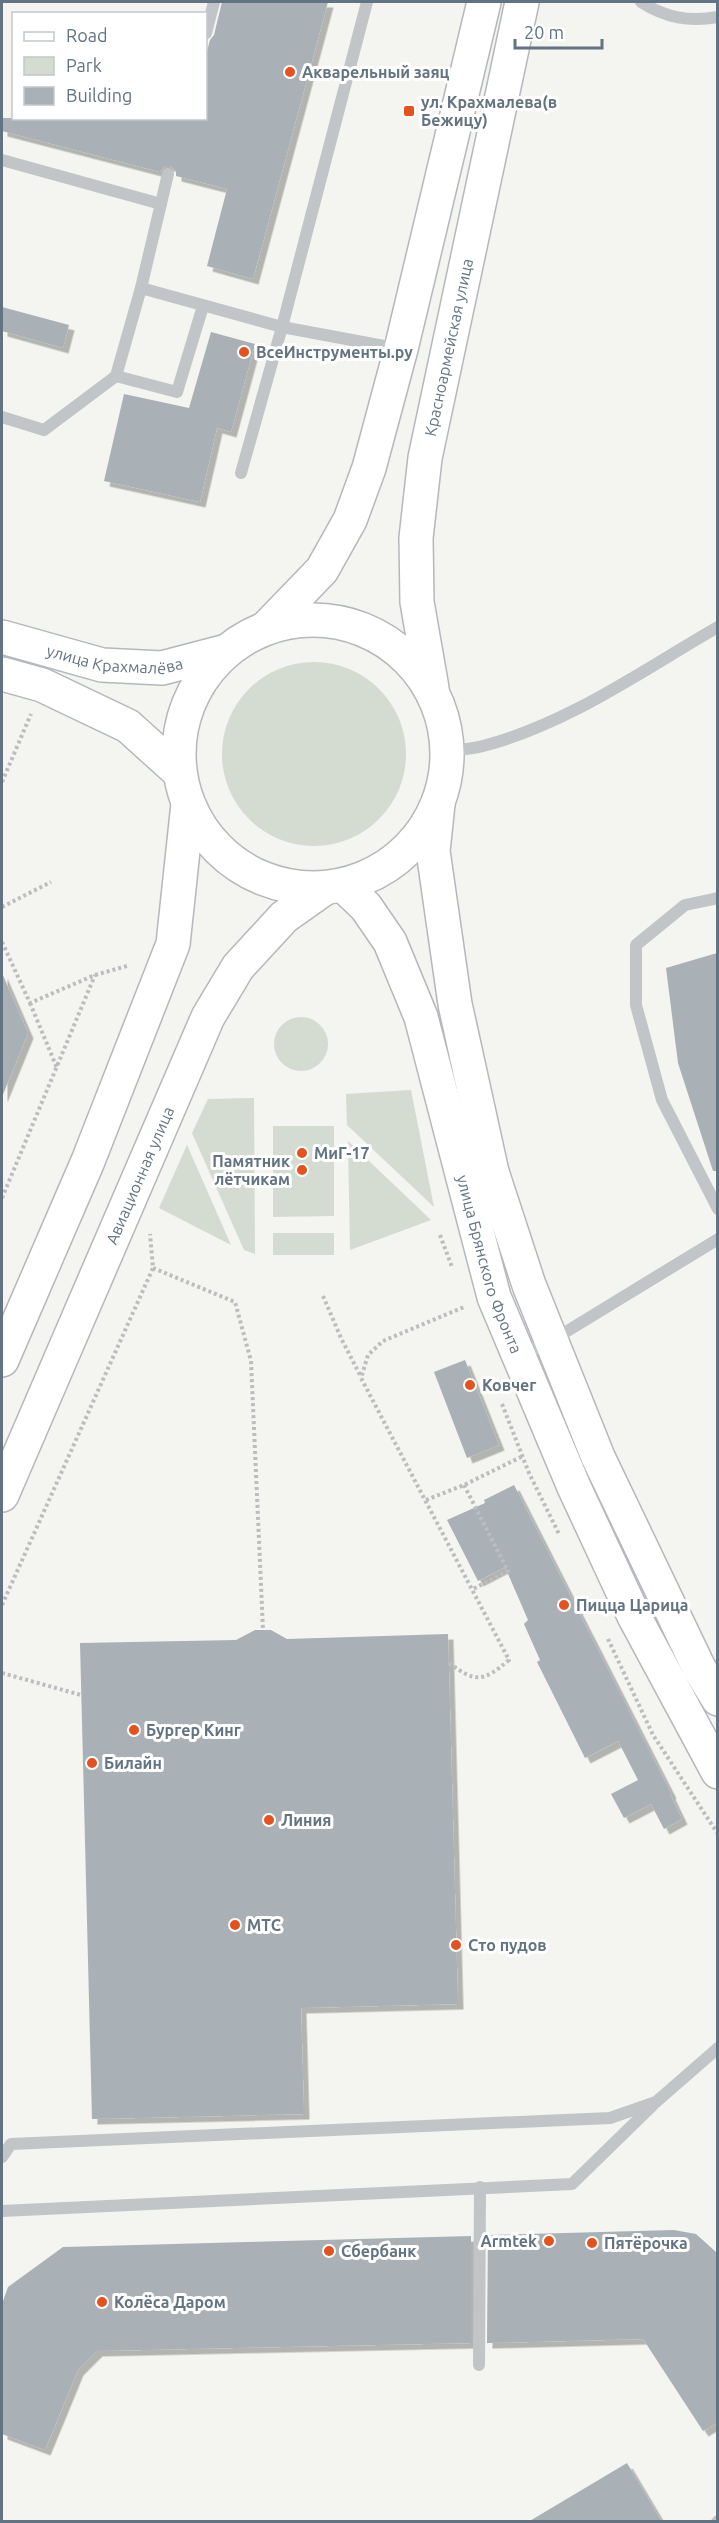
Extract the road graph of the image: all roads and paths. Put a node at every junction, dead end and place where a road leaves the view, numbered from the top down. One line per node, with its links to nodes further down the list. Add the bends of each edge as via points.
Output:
1 (214, 2): 7 (lane)
2 (367, 2): 13 (lane)
3 (484, 2): 14 (main road)
4 (522, 2): 24 (main road, Красноармейская улица, via 425,458 416,538 417,602)
5 (641, 2): 6 (lane, via 668,16 697,21)
6 (717, 17)
7 (207, 29)
8 (2, 160): 10 (lane)
9 (168, 174): 10 (lane)
10 (161, 204): 11 (lane)
11 (141, 288): 12 (lane); 15 (lane)
12 (203, 306): 13 (lane); 15 (lane, via 177,392)
13 (282, 327): 14 (lane); 17 (lane)
14 (401, 350): 19 (main road, via 369,468 350,520 322,570)
15 (116, 376): 16 (lane, via 44,430)
16 (2, 417)
17 (241, 473)
18 (717, 627): 25 (lane, via 579,708 482,747)
19 (266, 628): 21 (main road); 24 (main road, via 304,620 344,624 380,638 411,663)
20 (2, 637): 21 (main road, улица Крахмалёва, via 102,665 162,668)
21 (227, 651): 26 (main road, via 193,695 181,727)
22 (2, 674): 23 (main road)
23 (42, 685): 26 (main road, via 128,726); 27 (path)
24 (433, 695): 25 (main road)
25 (447, 751): 29 (main road)
26 (179, 772): 28 (main road)
27 (2, 782)
28 (188, 804): 31 (main road, via 210,841 242,869 282,885); 50 (main road, via 173,944 88,1161)
29 (438, 804): 31 (main road, via 422,832 400,856 374,874); 48 (main road, улица Брянского Фронта, via 433,851 455,1004 492,1173)
30 (51, 882): 33 (path)
31 (334, 887): 47 (main road, улица Брянского Фронта, via 366,907 390,942 421,1017); 54 (main road, Авиационная улица, via 284,917 238,967 208,1017)
32 (717, 898): 40 (lane, via 685,905 636,945 636,1005 662,1100)
33 (2, 907)
34 (2, 942): 37 (path)
35 (127, 966): 36 (path)
36 (95, 975): 37 (path); 38 (path)
37 (30, 1003): 38 (path)
38 (57, 1068): 39 (path)
39 (2, 1198)
40 (717, 1209)
41 (149, 1226): 44 (path)
42 (440, 1236): 45 (path)
43 (717, 1239): 48 (lane)
44 (153, 1268): 57 (path); 58 (path, via 235,1302 251,1360)
45 (454, 1274)
46 (323, 1296): 51 (path)
47 (479, 1302): 49 (main road, улица Брянского Фронта); 51 (path, via 383,1341 368,1355)
48 (551, 1341): 49 (lane); 61 (main road, улица Брянского Фронта, via 598,1457)
49 (519, 1356): 63 (main road, улица Брянского Фронта, via 574,1488 629,1605)
50 (2, 1360)
51 (362, 1378): 55 (path)
52 (523, 1456): 53 (path)
53 (464, 1485): 55 (path); 56 (path, via 508,1571)
54 (2, 1496)
55 (426, 1500): 56 (path)
56 (473, 1589): 59 (path, via 509,1660 490,1676 468,1677)
57 (2, 1605)
58 (263, 1630)
59 (449, 1663)
60 (2, 1672): 62 (path)
61 (714, 1688)
62 (81, 1695)
63 (717, 1772)
64 (717, 2048): 65 (lane)
65 (656, 2102): 66 (lane, via 610,2118 11,2144); 67 (lane, via 572,2184)
66 (2, 2157)
67 (480, 2187): 68 (lane); 69 (lane)
68 (2, 2211)
69 (479, 2366)

